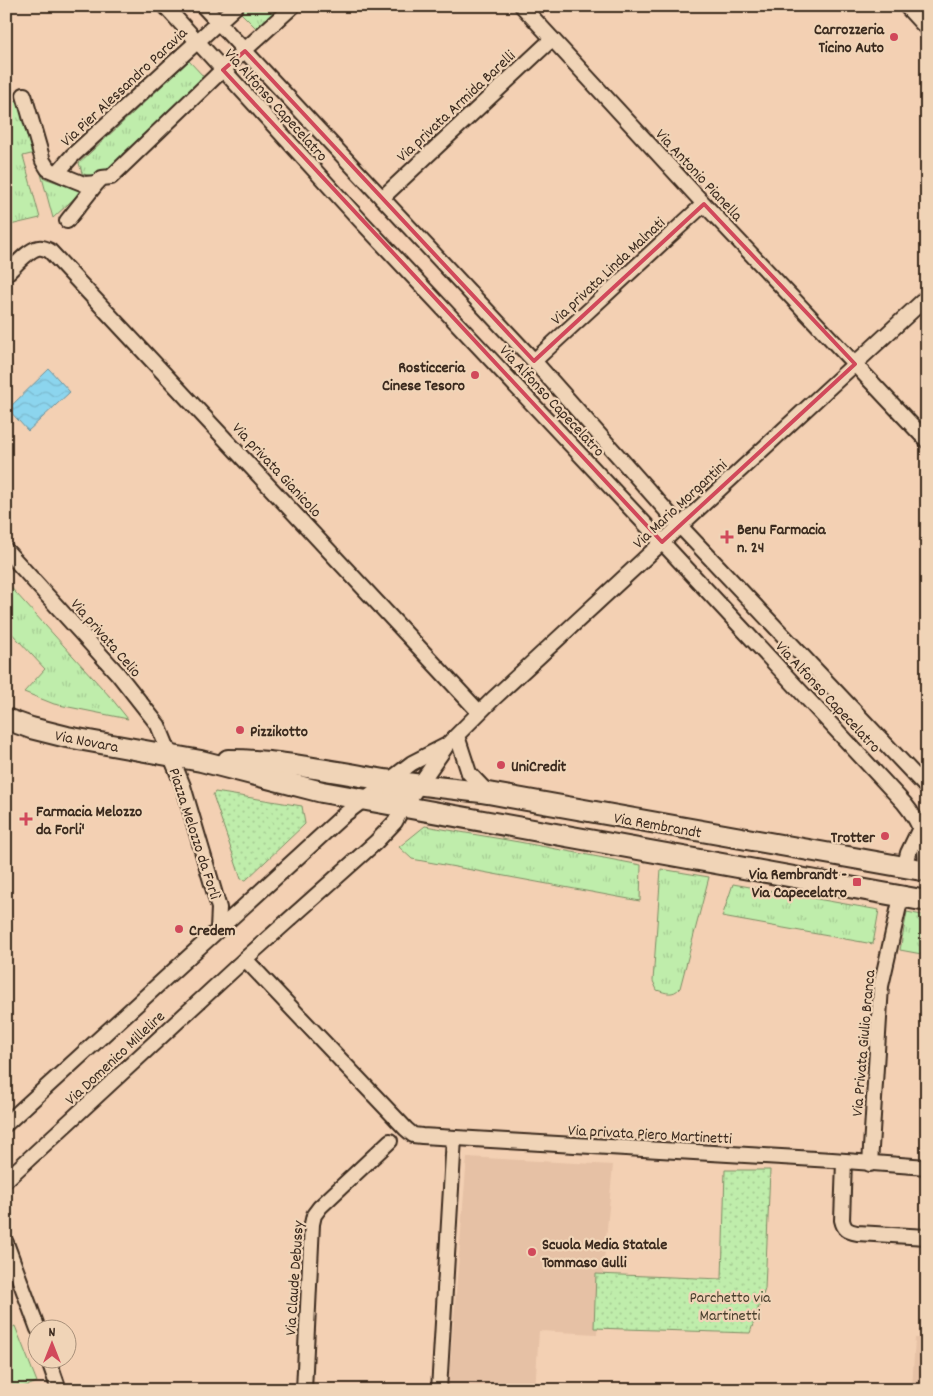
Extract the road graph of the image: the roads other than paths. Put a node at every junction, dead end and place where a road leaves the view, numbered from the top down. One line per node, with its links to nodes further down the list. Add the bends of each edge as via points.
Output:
1 (165, 6): 10 (street, Via Alfonso Capecelatro)
2 (203, 6): 7 (street, Via Alfonso Capecelatro)
3 (236, 6): 7 (street, Via Pier Alessandro Paravia)
4 (293, 6): 11 (street)
5 (522, 6): 9 (street, Via Antonio Pianella)
6 (906, 6): 8 (street)
7 (218, 23): 10 (street, Via Pier Alessandro Paravia); 11 (street, Via Alfonso Capecelatro)
8 (927, 28)
9 (552, 39): 16 (street, Via privata Armida Barelli); 17 (street, Via Antonio Pianella)
10 (197, 42): 12 (street, Via Alfonso Capecelatro); 14 (street, Via Pier Alessandro Paravia)
11 (245, 50): 12 (street); 16 (street, Via Alfonso Capecelatro)
12 (223, 70): 15 (street, via 111,177 102,178); 25 (street, Via Alfonso Capecelatro)
13 (24, 95): 14 (street, Via Pier Alessandro Paravia, via 42,160 48,169)
14 (58, 172): 15 (street, Via Pier Alessandro Paravia, via 84,184)
15 (97, 183): 18 (street)
16 (382, 198): 21 (street, Via Alfonso Capecelatro)
17 (704, 204): 21 (street, Via privata Linda Malnati); 22 (street, Via Antonio Pianella)
18 (67, 221)
19 (6, 274): 27 (street, Via privata Gianicolo, via 36,248 50,251)
20 (927, 297): 22 (street, Via Mario Morgantini)
21 (534, 361): 24 (street, Via Alfonso Capecelatro)
22 (855, 364): 23 (street, Via Antonio Pianella); 24 (street, Via Mario Morgantini)
23 (927, 441)
24 (680, 526): 25 (street, Via Mario Morgantini); 33 (street, Via Alfonso Capecelatro)
25 (662, 542): 27 (street, Via Mario Morgantini); 37 (street, Via Alfonso Capecelatro)
26 (6, 550): 30 (street, Via privata Celio, via 118,674 158,725)
27 (479, 712): 29 (street, Via Mario Morgantini)
28 (6, 719): 30 (street, Via Novara, via 68,737)
29 (452, 740): 32 (street, Via Mario Morgantini); 34 (street, Via Mario Morgantini, via 412,763); 35 (street, via 469,773)
30 (170, 755): 31 (street, Piazza Melozzo da Forlì); 43 (street, Piazza Melozzo da Forlì, via 183,786 219,908)
31 (200, 761): 34 (street, Piazza Melozzo da Forlì, via 253,760 291,764); 36 (street, Piazza Melozzo da Forlì)
32 (420, 785): 34 (street, Via Rembrandt); 34 (street, Piazza Melozzo da Forlì); 35 (street, Via Rembrandt)
33 (927, 788)
34 (396, 793): 36 (street, Piazza Melozzo da Forlì); 36 (street, Piazza Melozzo da Forlì); 41 (street, Via Rembrandt); 44 (street, Piazza Melozzo da Forlì, via 394,822 376,842)
35 (488, 793): 39 (street, Via Rembrandt)
36 (362, 800): 43 (street, Piazza Melozzo da Forlì)
37 (921, 822): 38 (street, Via Alfonso Capecelatro); 39 (street)
38 (926, 849): 40 (street, Via Alfonso Capecelatro)
39 (904, 868): 40 (street, Via Rembrandt)
40 (926, 871)
41 (901, 898): 42 (street, Via Rembrandt); 49 (street, Via Privata Giulio Branca, via 881,986)
42 (927, 902)
43 (218, 930): 45 (street, Via Domenico Millelire)
44 (245, 959): 46 (street, Via privata Piero Martinetti, via 413,1135); 51 (street, Via Domenico Millelire)
45 (6, 1124)
46 (454, 1138): 48 (street, Via privata Piero Martinetti); 58 (street)
47 (390, 1141): 57 (street, Via Claude Debussy, via 314,1215)
48 (844, 1161): 49 (street, Via privata Piero Martinetti); 52 (street, via 844,1228 857,1233)
49 (870, 1164): 50 (street, Via privata Piero Martinetti)
50 (927, 1168)
51 (6, 1180)
52 (927, 1237)
53 (6, 1243): 54 (street)
54 (34, 1318)
55 (51, 1368): 56 (street)
56 (59, 1390)
57 (304, 1390)
58 (440, 1390)

